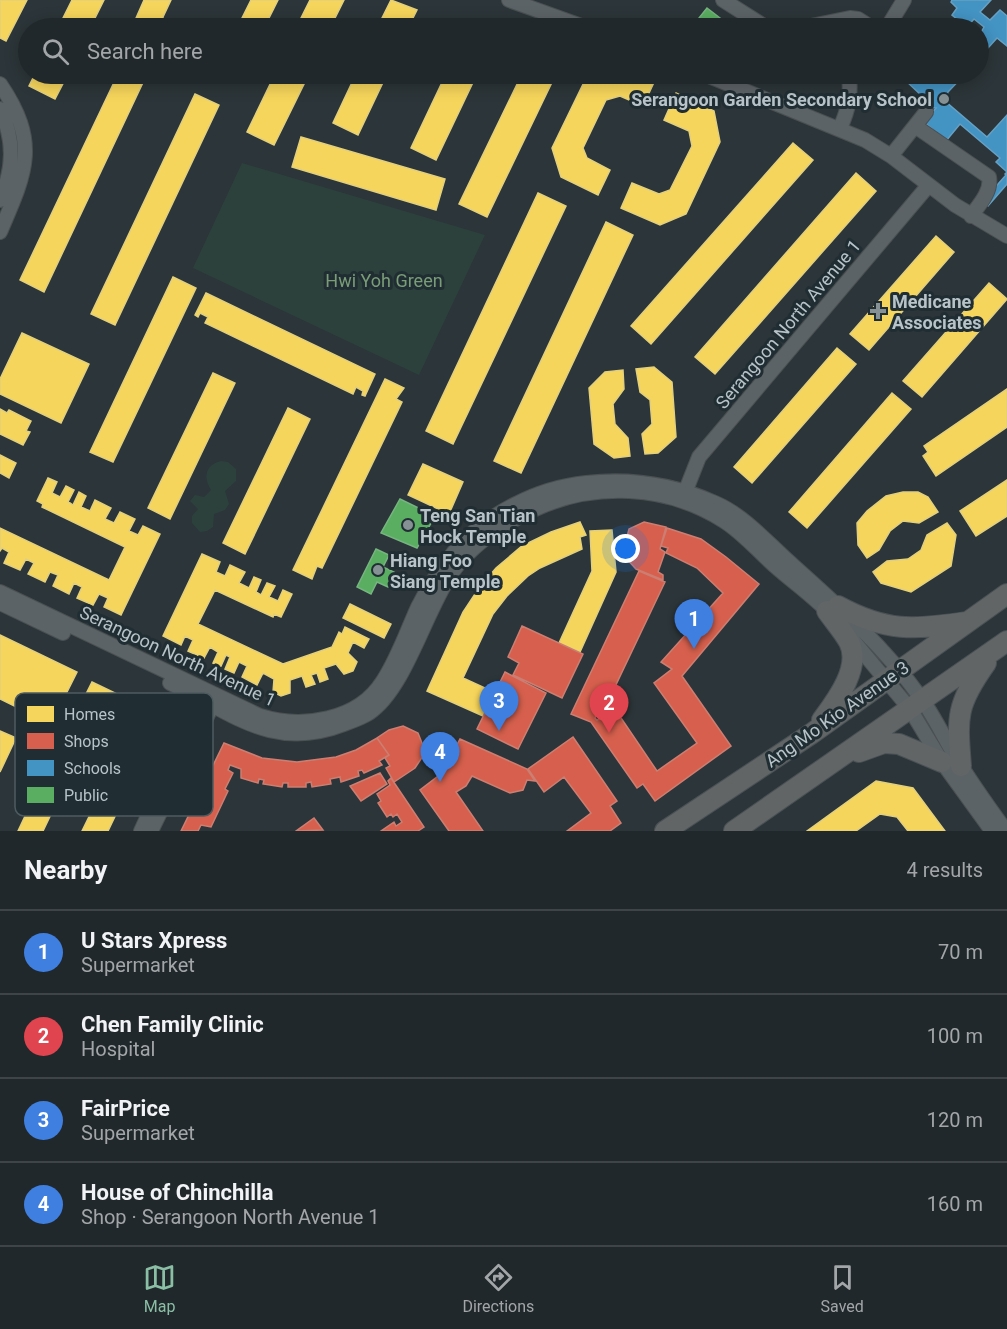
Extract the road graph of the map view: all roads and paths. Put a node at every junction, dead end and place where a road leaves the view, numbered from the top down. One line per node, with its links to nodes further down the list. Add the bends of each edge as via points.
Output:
1 (509, 0): 4 (street)
2 (904, 0): 6 (street)
3 (726, 1): 5 (street)
4 (559, 18)
5 (752, 18)
6 (893, 18)
7 (0, 84): 18 (street, via 20,120 26,147 19,188)
8 (729, 84): 13 (street)
9 (850, 84): 13 (street, via 851,96)
10 (0, 109): 16 (street, via 12,148 11,167)
11 (926, 112): 12 (street)
12 (915, 126): 14 (street); 17 (street, via 989,177 991,184)
13 (840, 128): 14 (street)
14 (891, 156): 15 (street)
15 (928, 186): 17 (street); 20 (street, Serangoon North Avenue 1, via 699,457)
16 (0, 200)
17 (971, 216): 19 (street)
18 (0, 232)
19 (1007, 236)
20 (684, 496): 24 (street, Serangoon North Avenue 1, via 723,520); 30 (street, Serangoon North Avenue 1, via 645,483 574,484 508,509 471,534 430,597 393,687 368,714 311,734 284,734 258,728)
21 (0, 592): 29 (street, Serangoon North Avenue 1)
22 (1007, 594): 25 (highway, Ang Mo Kio Avenue 3)
23 (0, 603): 28 (street, Serangoon North Avenue 1)
24 (833, 609): 25 (highway, via 890,627); 27 (street, Serangoon North Avenue 1); 32 (highway, via 851,645 852,663 843,688)
25 (966, 622): 27 (highway, Ang Mo Kio Avenue 3)
26 (1001, 645): 31 (highway, Ang Mo Kio Avenue 3); 34 (highway, via 971,684 961,705)
27 (894, 676): 31 (street, Serangoon North Avenue 1); 32 (highway, Ang Mo Kio Avenue 3)
28 (195, 693)
29 (199, 693)
30 (213, 700)
31 (916, 705): 33 (highway, Ang Mo Kio Avenue 3); 34 (street, Serangoon North Avenue 1)
32 (811, 734): 39 (highway, Ang Mo Kio Avenue 3)
33 (834, 760): 34 (highway, via 884,743 899,744); 40 (highway, Ang Mo Kio Avenue 3)
34 (951, 764): 41 (street); 42 (street)
35 (149, 816): 37 (street)
36 (158, 816): 38 (street)
37 (141, 831)
38 (151, 831)
39 (665, 831)
40 (734, 831)
41 (992, 831)
42 (1006, 831)

